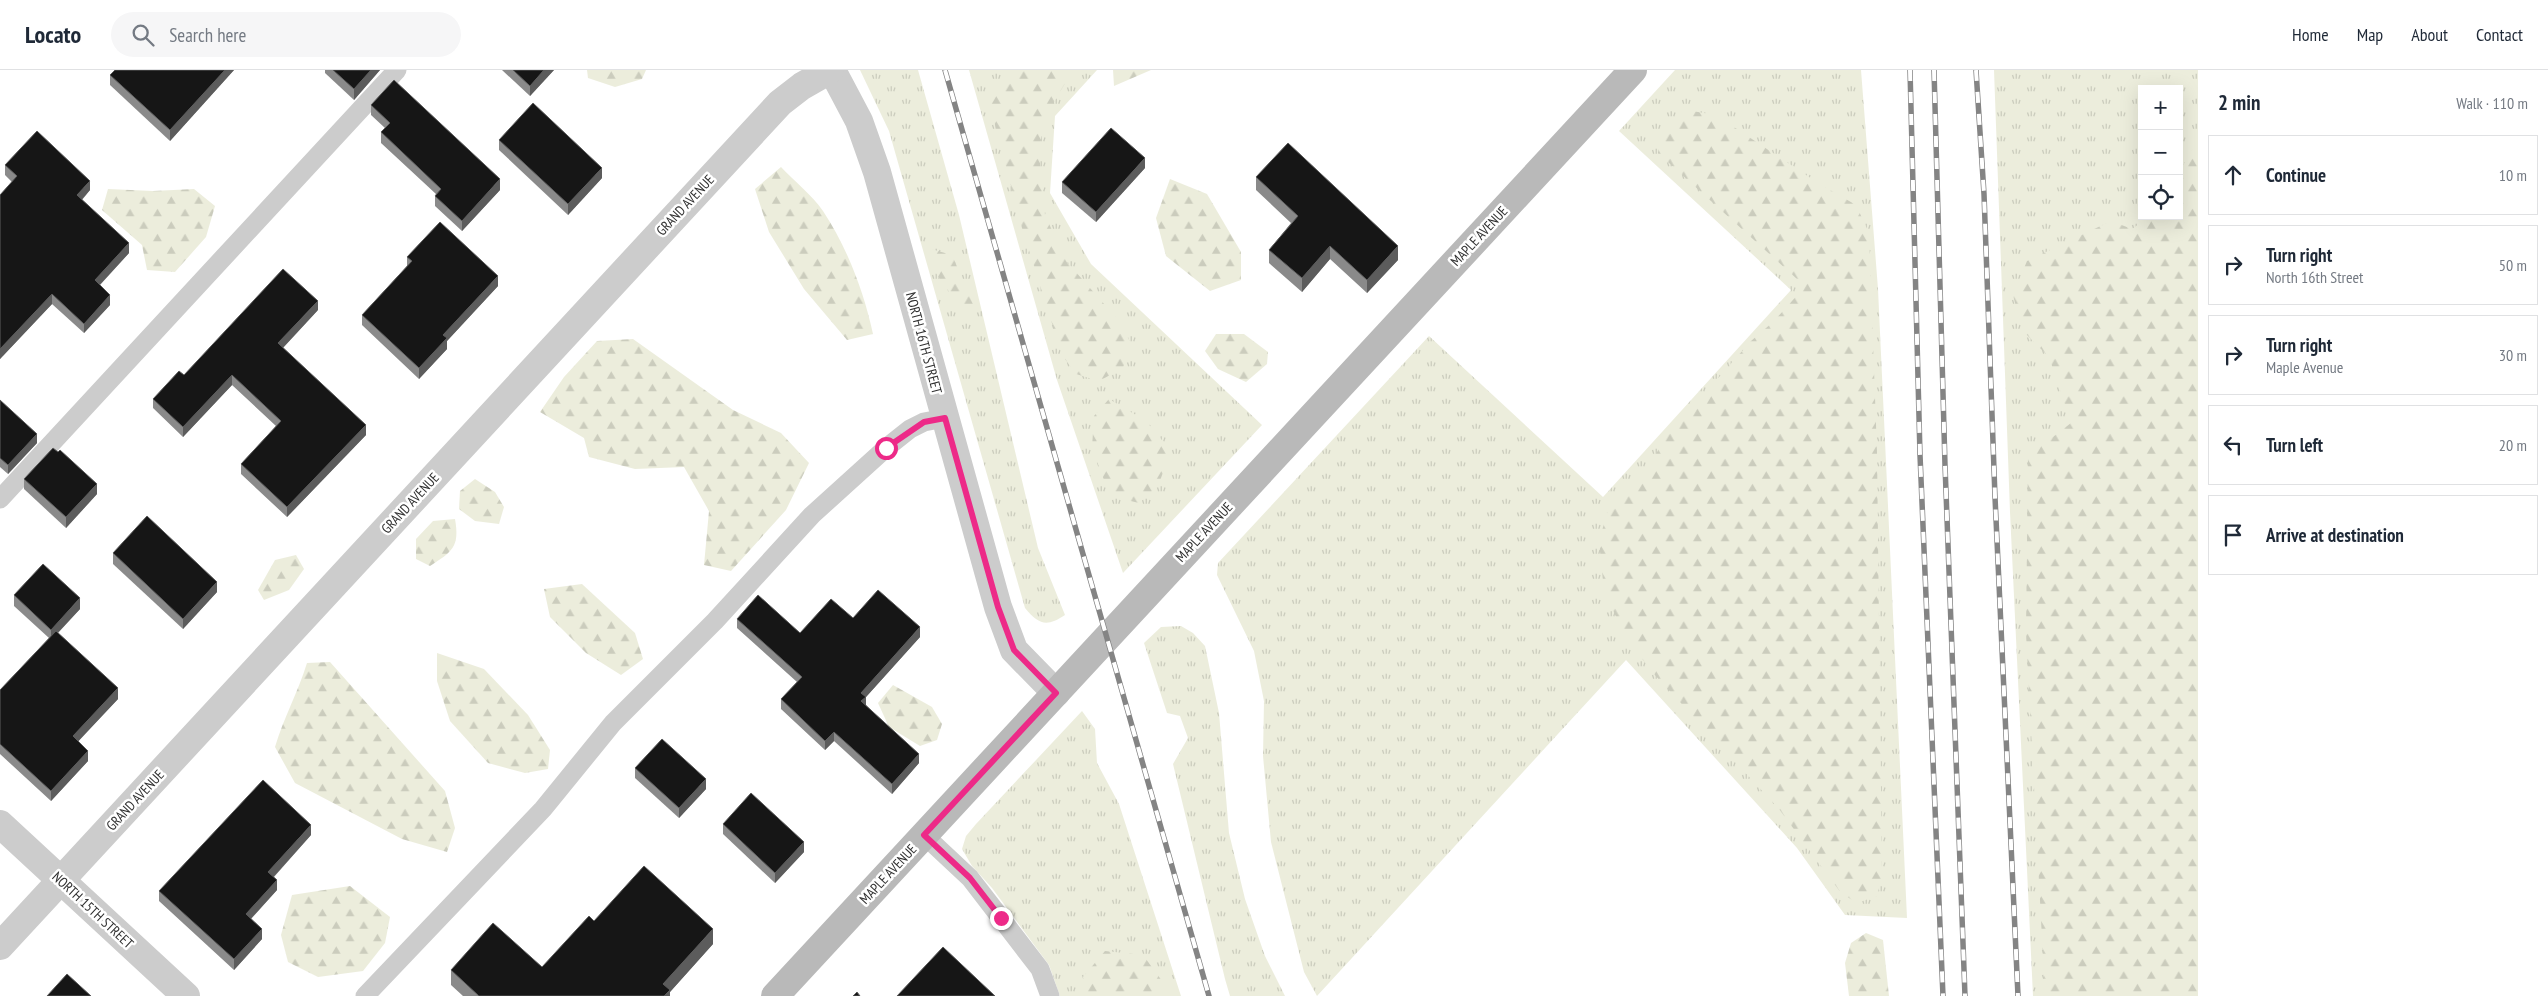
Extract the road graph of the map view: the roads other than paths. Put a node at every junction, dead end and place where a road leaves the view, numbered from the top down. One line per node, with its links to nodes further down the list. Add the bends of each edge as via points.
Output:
1 (397, 70): 5 (lane)
2 (831, 70): 4 (street, NORTH 16TH STREET, via 859,121 877,172); 9 (street, GRAND AVENUE, via 780,103)
3 (1633, 70): 6 (main road, MAPLE AVENUE)
4 (945, 418): 6 (street, NORTH 16TH STREET, via 998,607 1014,650); 12 (lane, via 910,429 812,515 715,621 613,723 543,809)
5 (0, 500)
6 (1056, 693): 8 (main road, MAPLE AVENUE)
7 (0, 824): 9 (street, NORTH 15TH STREET)
8 (924, 835): 13 (main road, MAPLE AVENUE); 14 (lane, via 970,878 1040,968)
9 (62, 880): 10 (street, GRAND AVENUE); 11 (street, NORTH 15TH STREET)
10 (0, 946)
11 (186, 996)
12 (366, 996)
13 (775, 996)
14 (1050, 996)

